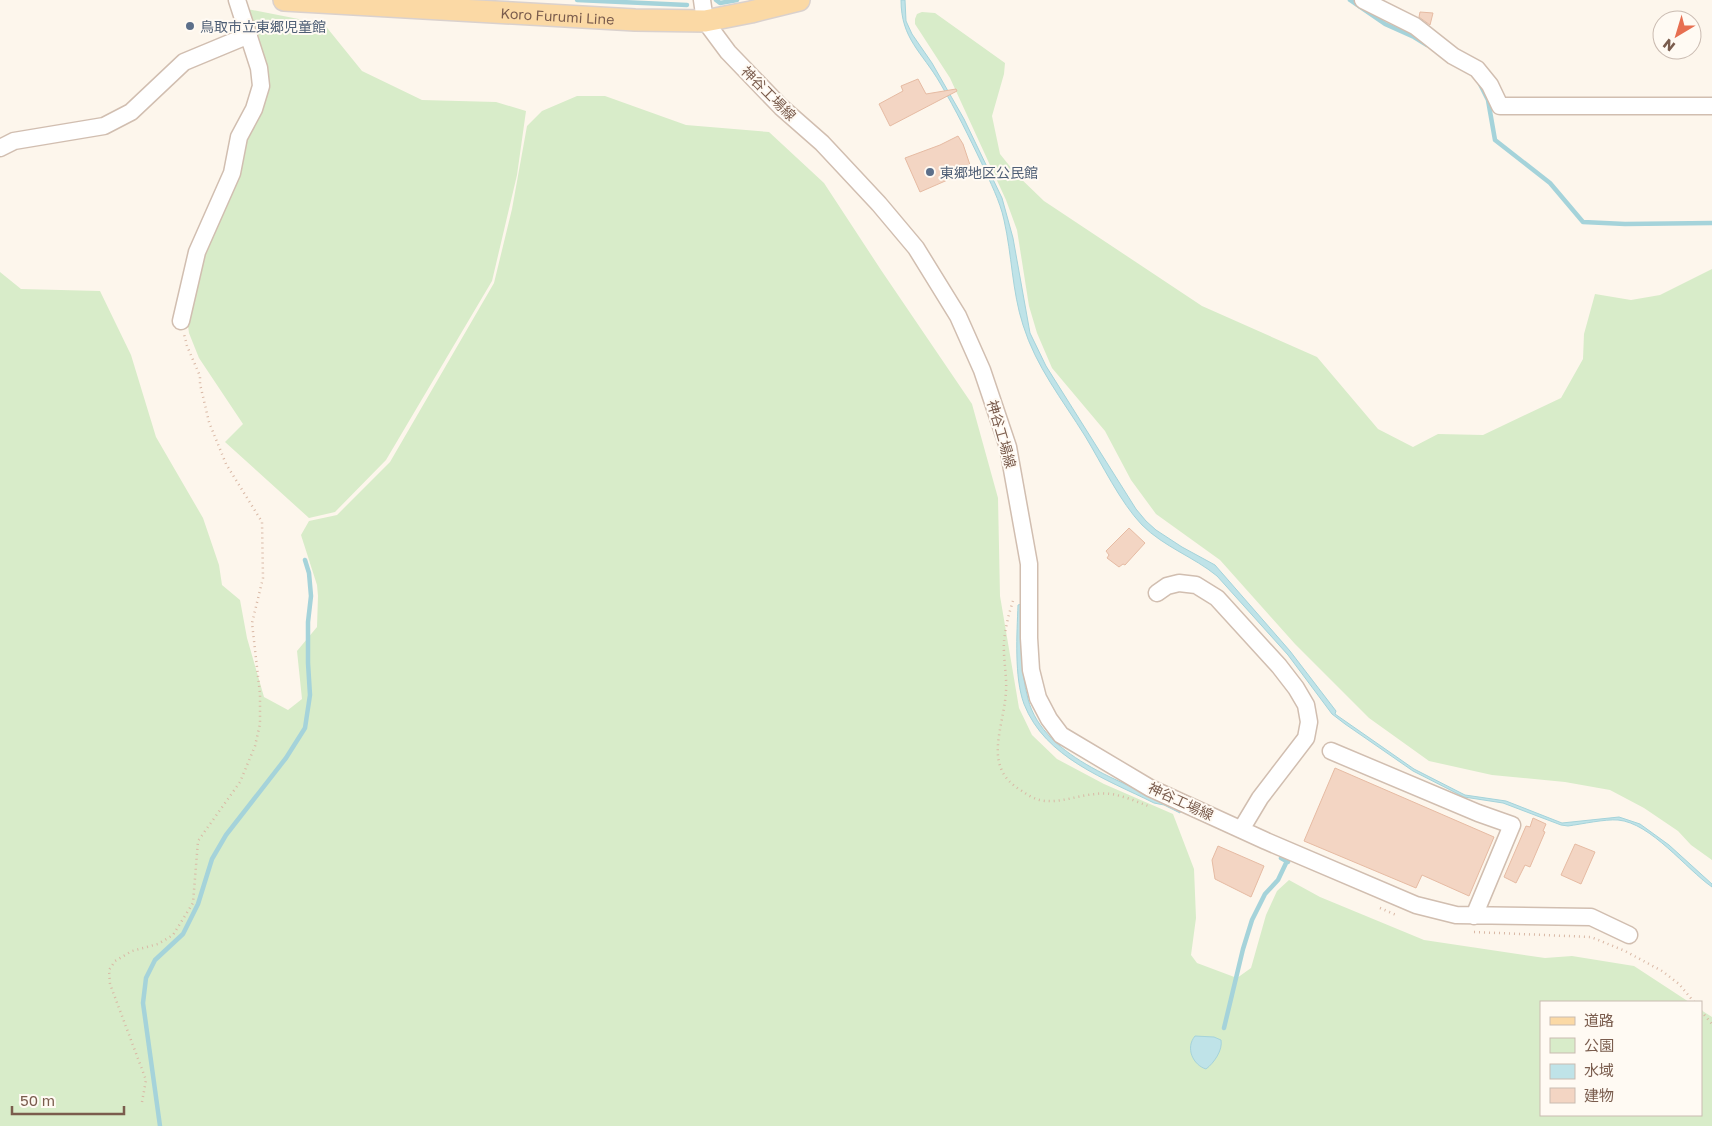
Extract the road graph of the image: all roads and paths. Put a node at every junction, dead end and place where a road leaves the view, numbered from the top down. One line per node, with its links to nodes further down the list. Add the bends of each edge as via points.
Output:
1 (237, 0): 6 (street)
2 (284, 0): 5 (main road, Koro Furumi Line, via 635,20)
3 (799, 0): 5 (main road, Koro Furumi Line, via 751,12)
4 (1362, 0): 7 (street, via 1414,26 1453,56 1477,69 1490,85 1500,106)
5 (704, 10): 11 (street, 神谷工場線, via 728,52 781,107 822,143 916,248 958,316 982,370 1008,446 1029,564)
6 (248, 36): 8 (street, via 184,62 131,112 104,126 14,141); 9 (street, via 259,68 260,86 254,109 239,137 232,173 196,252)
7 (1712, 106)
8 (0, 148)
9 (181, 320): 19 (path, via 187,346 200,376 210,422 226,464 262,522 263,578 252,624 260,724 240,782 198,841 193,903 174,935 158,944 132,951 115,961 109,970 110,984 146,1080)
10 (1157, 593): 14 (street, via 1179,583 1196,585 1217,598 1279,666 1306,705 1309,722 1306,738 1260,798)
11 (1029, 596): 13 (path, via 1014,598 1004,641 1006,694 997,744 1001,770 1014,786 1047,802 1098,793 1122,796); 14 (street, 神谷工場線, via 1031,670 1038,698 1060,736 1150,788)
12 (1331, 751): 15 (street, via 1512,825)
13 (1151, 807)
14 (1242, 828): 15 (street, 神谷工場線, via 1416,905)
15 (1474, 916): 16 (street, 神谷工場線, via 1591,917)
16 (1628, 936)
17 (1702, 1012): 18 (path)
18 (1712, 1024)
19 (142, 1102)

